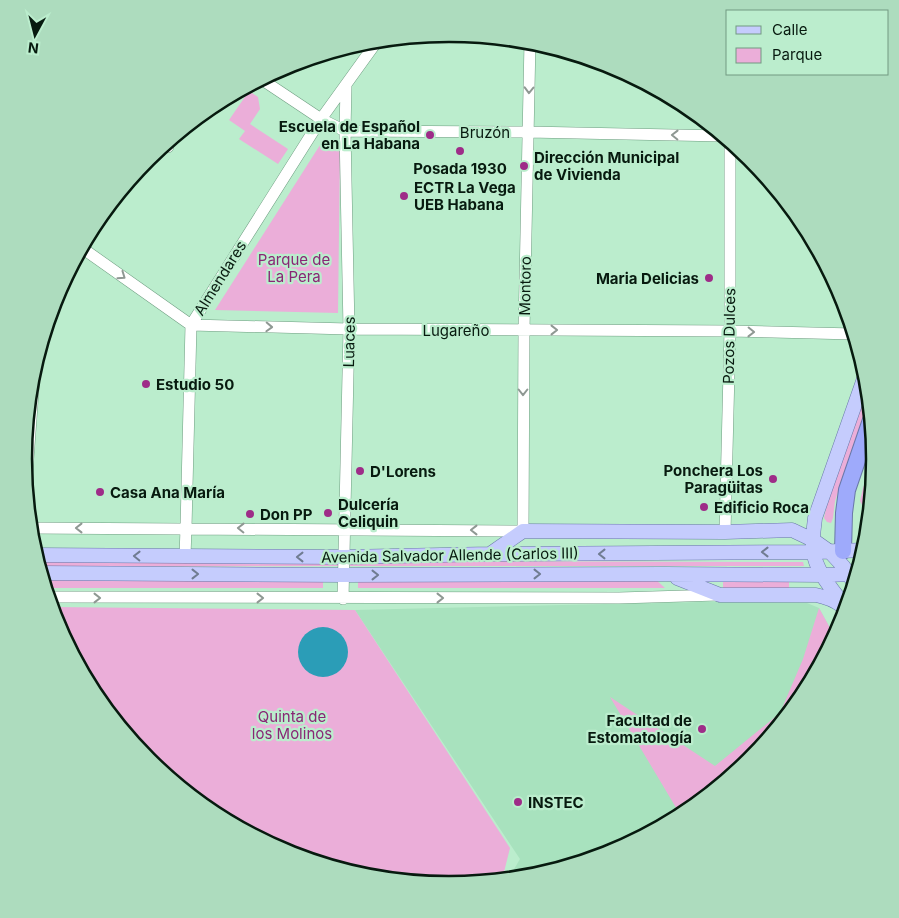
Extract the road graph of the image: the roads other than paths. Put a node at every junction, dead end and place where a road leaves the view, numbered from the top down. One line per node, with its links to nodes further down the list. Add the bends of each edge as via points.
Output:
1 (371, 49): 4 (street, Almendares)
2 (530, 50): 7 (street, Montoro, one-way to 7)
3 (269, 83): 5 (street, Bruzón)
4 (346, 86): 5 (street, Almendares); 6 (street, Luaces)
5 (321, 119): 6 (street, Bruzón); 11 (street, Almendares)
6 (345, 131): 7 (street, Bruzón); 12 (street, Luaces)
7 (528, 132): 8 (street, Bruzón, one-way to 7); 13 (street, Montoro)
8 (713, 136)
9 (730, 151): 14 (street, Pozos Dulces)
10 (87, 252): 11 (street, one-way to 11)
11 (191, 324): 12 (street, Lugareño, one-way to 12); 20 (street, Almendares)
12 (349, 329): 13 (street, Lugareño); 21 (street, Luaces)
13 (524, 330): 14 (street, Lugareño, one-way to 14); 23 (street, Montoro, one-way to 23)
14 (730, 331): 15 (street, Lugareño, one-way to 15); 24 (street, Pozos Dulces)
15 (847, 334)
16 (860, 390): 18 (main road)
17 (866, 434): 30 (highway, via 846,490 844,513)
18 (820, 505): 22 (main road); 25 (main road, via 815,518)
19 (39, 528): 20 (street, Avenida Salvador Allende (Carlos III), one-way to 19)
20 (186, 528): 21 (street, Avenida Salvador Allende (Carlos III), one-way to 20); 28 (street, Almendares)
21 (344, 530): 23 (street, Avenida Salvador Allende (Carlos III), one-way to 21); 29 (street, Luaces)
22 (792, 530): 24 (main road); 25 (main road)
23 (522, 531): 24 (main road); 26 (main road)
24 (725, 532)
25 (813, 546): 26 (main road, Avenida Salvador Allende (Carlos III), one-way to 26); 30 (main road, Avenida Salvador Allende (Carlos III)); 34 (main road)
26 (490, 554): 29 (main road, Avenida Salvador Allende (Carlos III))
27 (44, 555): 28 (main road, Avenida Salvador Allende (Carlos III), one-way to 27)
28 (185, 556): 29 (main road, Avenida Salvador Allende (Carlos III), one-way to 28)
29 (344, 557): 33 (street, Luaces)
30 (848, 568): 34 (main road, Avenida Salvador Allende (Carlos III)); 35 (main road)
31 (49, 572): 33 (main road, Avenida Salvador Allende (Carlos III), one-way to 33)
32 (665, 574): 33 (main road, Avenida Salvador Allende (Carlos III), one-way to 32); 34 (main road, Avenida Salvador Allende (Carlos III)); 36 (main road)
33 (343, 575): 38 (street, Luaces)
34 (822, 575): 39 (main road)
35 (848, 581)
36 (720, 595): 38 (street, one-way to 36); 40 (main road, via 816,595)
37 (57, 598): 38 (street, one-way to 38)
38 (343, 599)
39 (841, 601)
40 (840, 604)

